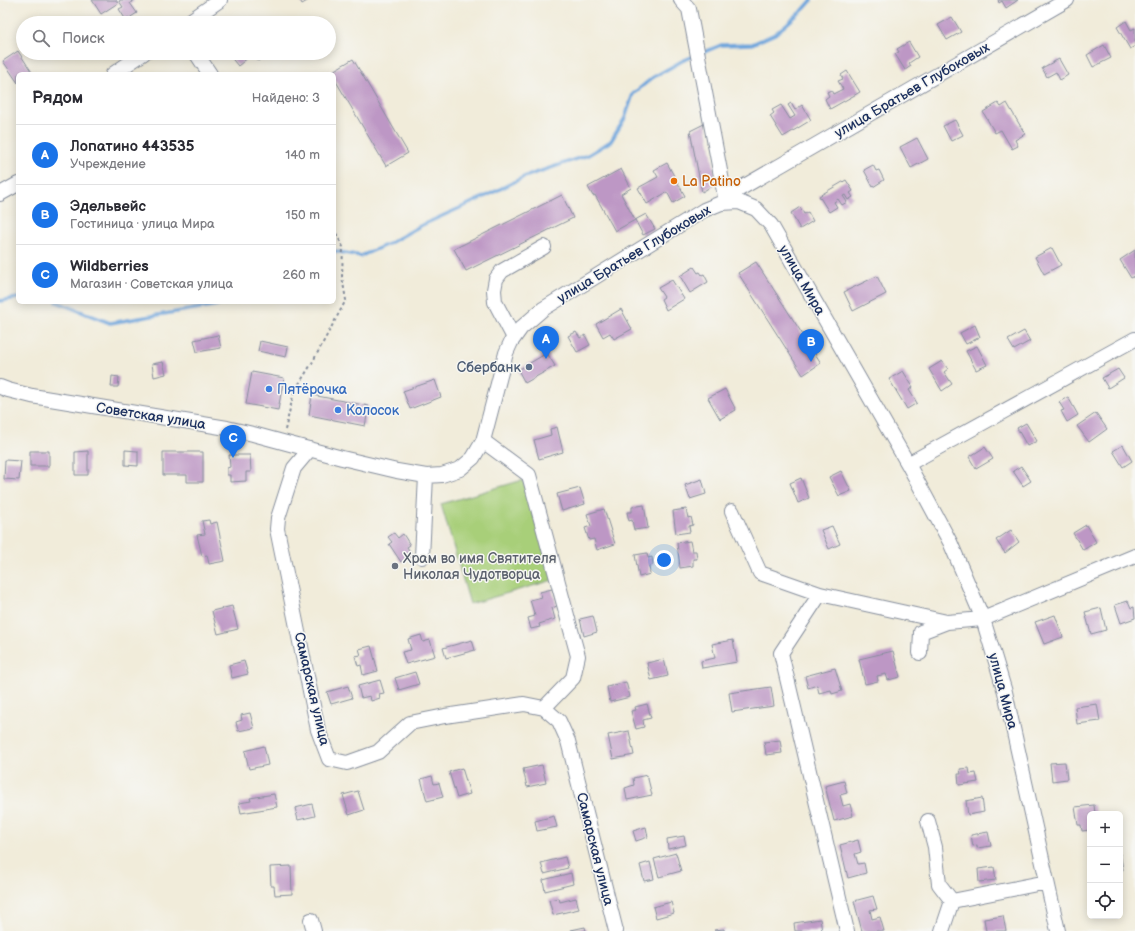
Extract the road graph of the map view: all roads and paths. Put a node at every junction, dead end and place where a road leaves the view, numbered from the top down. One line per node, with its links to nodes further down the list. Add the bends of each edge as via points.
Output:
1 (220, 0): 4 (street)
2 (1067, 0): 11 (street, улица Братьев Глубоковых, via 736,191)
3 (687, 3): 11 (street)
4 (197, 16)
5 (134, 60): 7 (street)
6 (201, 60): 8 (street)
7 (116, 72)
8 (209, 72)
9 (16, 185): 10 (street)
10 (0, 194)
11 (726, 202): 14 (street, улица Братьев Глубоковых, via 694,215 563,296 531,319); 20 (street, улица Мира, via 739,202 756,209 771,225)
12 (336, 233): 17 (path, via 343,246 342,277 346,300 294,392)
13 (544, 247): 14 (street, via 502,271 496,280 495,302)
14 (514, 338): 18 (street, улица Братьев Глубоковых, via 506,353)
15 (1135, 339): 20 (street)
16 (0, 387): 17 (street, Советская улица, via 32,396 227,428)
17 (282, 442): 19 (street, Советская улица)
18 (483, 442): 21 (street, улица Братьев Глубоковых, via 473,458 460,469); 30 (street, via 529,475 578,656 573,678)
19 (310, 449): 22 (street, Советская улица); 30 (street, Самарская улица, via 294,468 277,529 318,730 329,759 347,763 378,752 410,723 524,704)
20 (908, 464): 27 (street, улица Мира, via 950,542)
21 (442, 475): 22 (street, Советская улица)
22 (426, 476): 25 (street)
23 (732, 511): 26 (street, via 760,573)
24 (1135, 556): 27 (street)
25 (422, 557)
26 (820, 594): 28 (street); 35 (street, via 781,653)
27 (983, 619): 28 (street); 32 (street, улица Мира, via 1006,692)
28 (948, 622): 29 (street, via 921,632)
29 (920, 653)
30 (544, 708): 34 (street, Самарская улица, via 559,721 568,741)
31 (928, 822): 33 (street, via 935,846 939,884)
32 (1047, 882): 33 (street); 37 (street, улица Мира)
33 (952, 901): 36 (street)
34 (616, 931)
35 (847, 931)
36 (942, 931)
37 (1058, 931)

